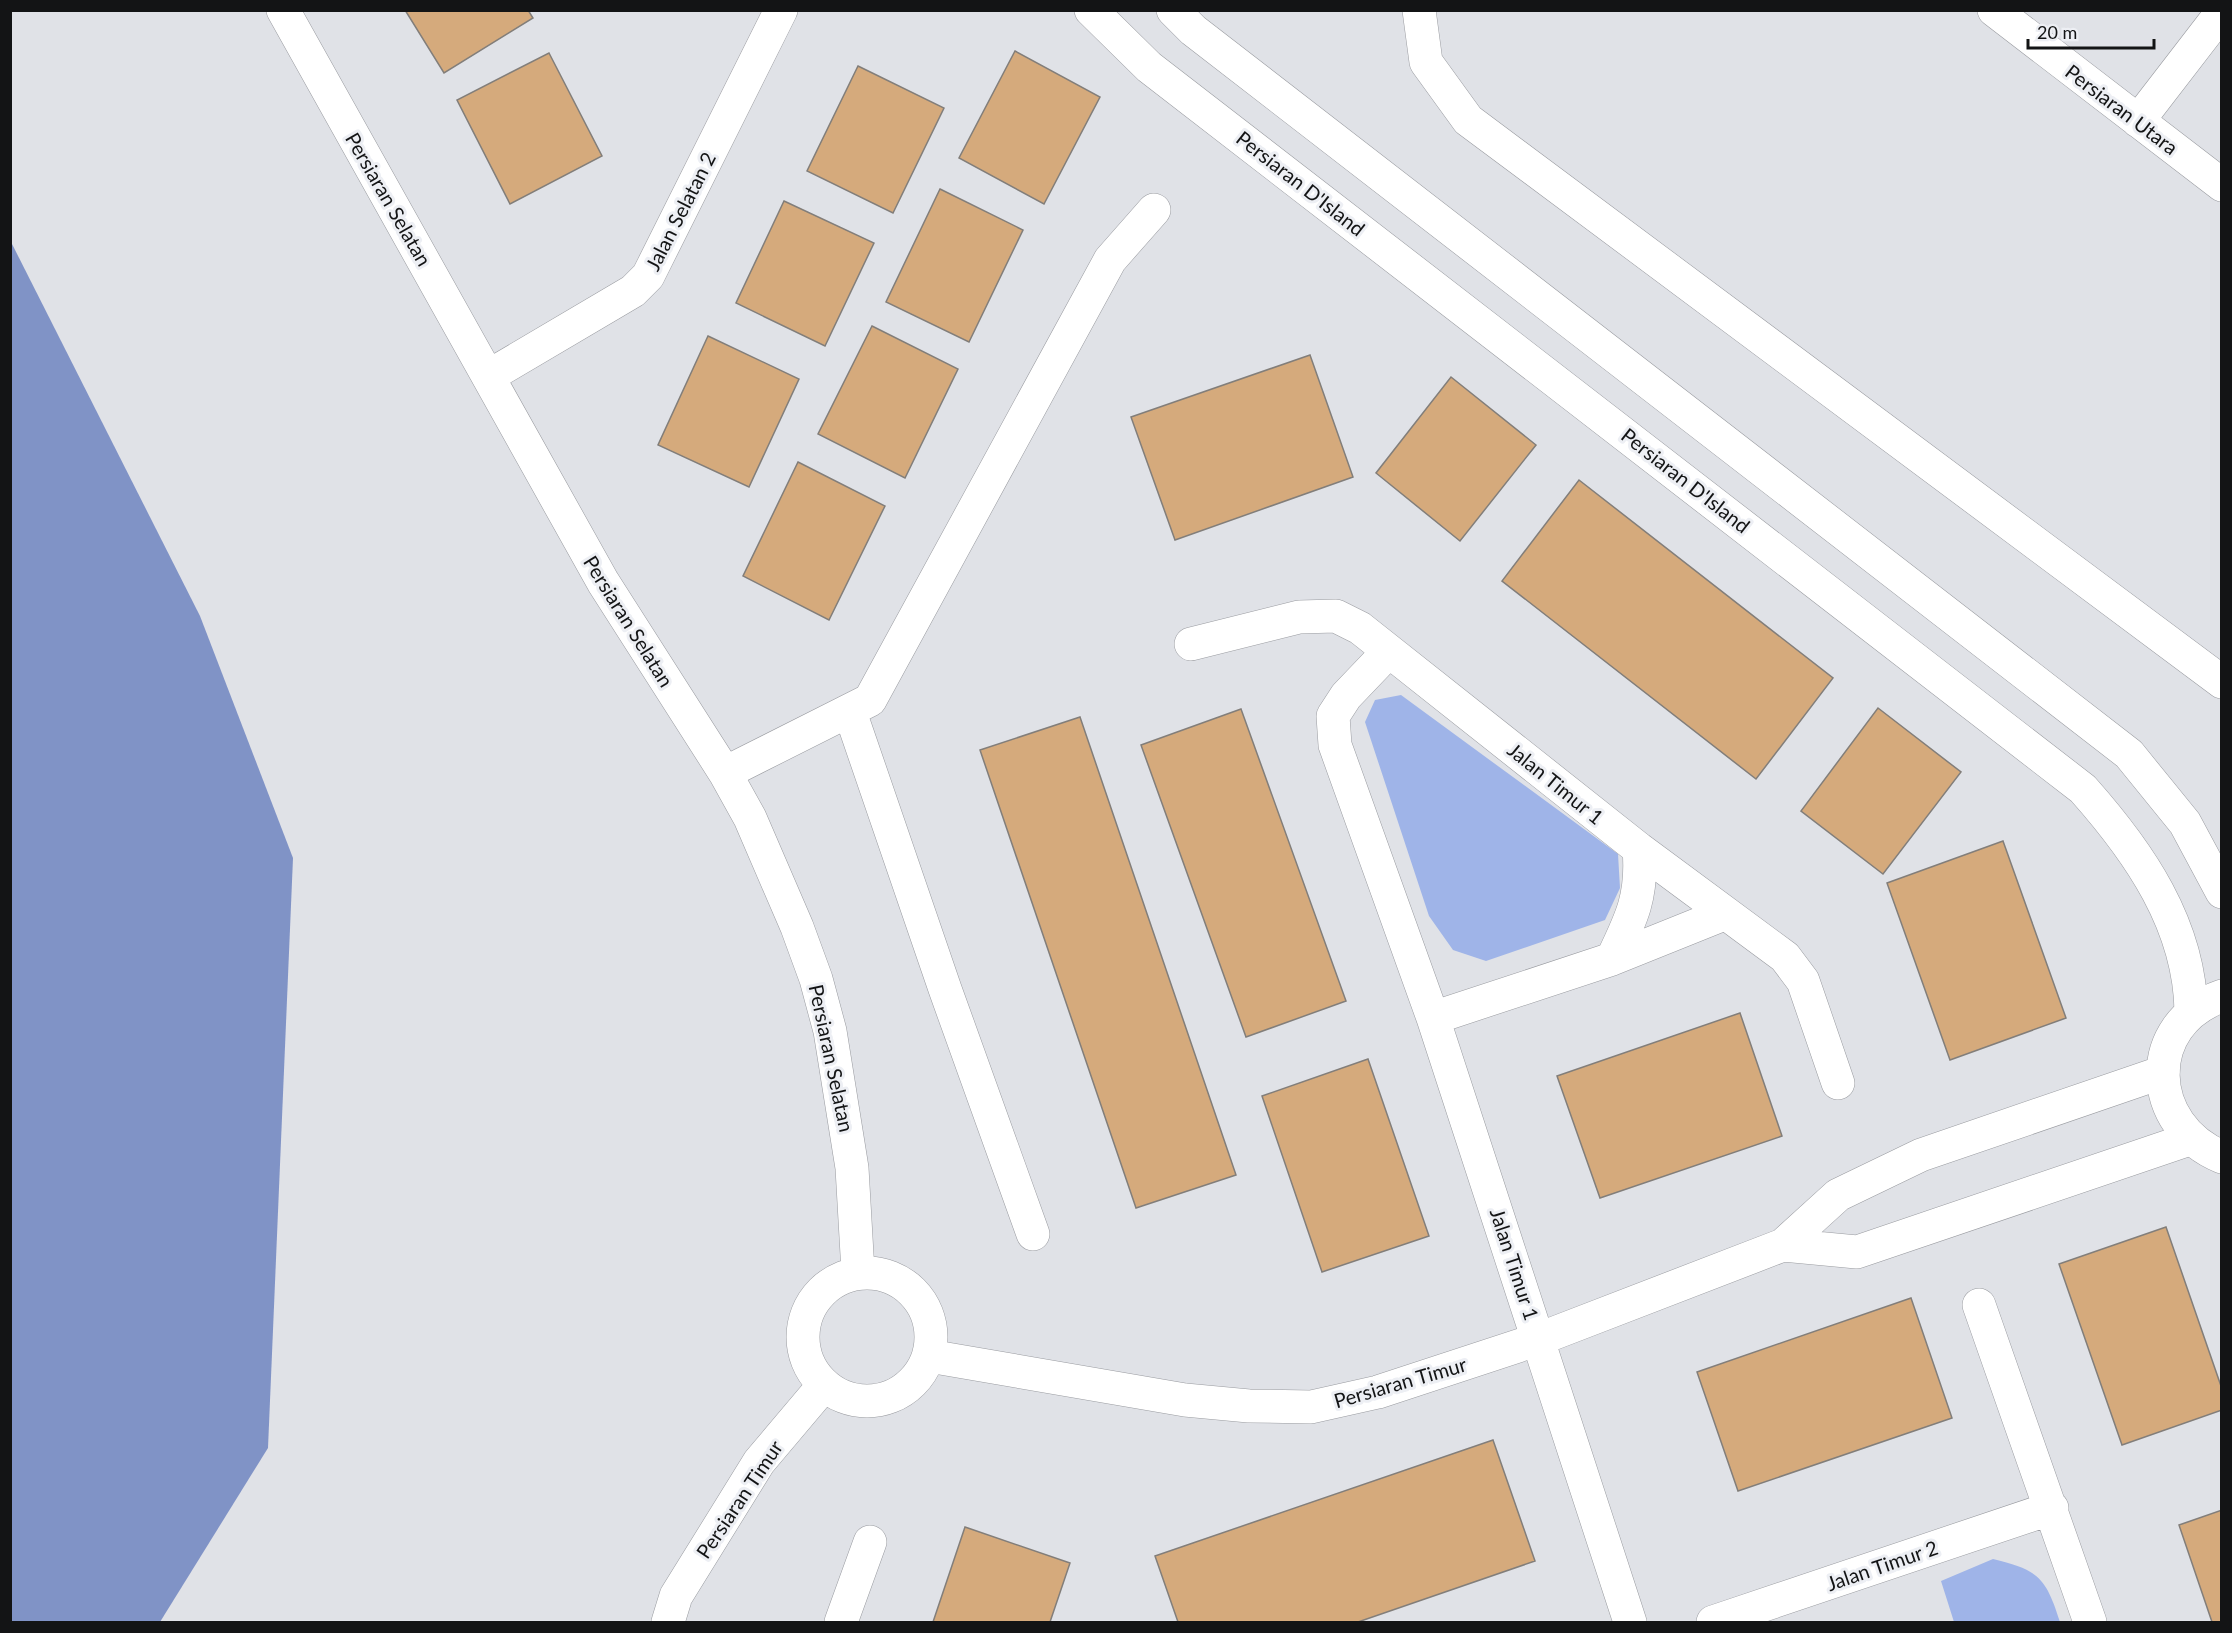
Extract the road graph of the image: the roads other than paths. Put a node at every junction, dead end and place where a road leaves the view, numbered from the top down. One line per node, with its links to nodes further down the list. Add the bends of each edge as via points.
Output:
1 (283, 10): 11 (street, Persiaran Selatan)
2 (781, 10): 11 (street, Jalan Selatan 2, via 648,276 633,291)
3 (1091, 10): 22 (street, Persiaran D'Island, via 1149,67 2084,789 2114,823 2156,884 2191,986)
4 (1173, 10): 18 (street, via 1202,37 2129,754 2185,823)
5 (1419, 10): 14 (street, via 1426,62 1468,120)
6 (1994, 10): 8 (street, Persiaran Utara)
7 (2222, 12): 8 (street)
8 (2138, 121): 9 (street, Persiaran Utara)
9 (2222, 185)
10 (1154, 210): 15 (street, via 1110,260 879,687 870,700)
11 (489, 376): 16 (street, Persiaran Selatan, via 603,582)
12 (1191, 644): 13 (street, Jalan Timur 1, via 1299,617 1336,616 1360,628)
13 (1389, 651): 17 (street, Jalan Timur 1); 23 (street, Jalan Timur 1, via 1346,696 1333,716 1335,745)
14 (2222, 682)
15 (850, 712): 16 (street); 28 (street)
16 (725, 773): 30 (street, Persiaran Selatan, via 772,868 816,979 827,1020 848,1132)
17 (1639, 849): 19 (street, Jalan Timur 1); 20 (street, via 1642,878 1631,920)
18 (2222, 891)
19 (1724, 914): 20 (street); 25 (street, Jalan Timur 1, via 1785,957 1803,981)
20 (1612, 959): 23 (street)
21 (2222, 996): 22 (street)
22 (2192, 1012): 24 (street, via 2172,1040)
23 (1433, 1018): 32 (street, Jalan Timur 1)
24 (2163, 1072): 26 (street, via 2169,1108); 29 (street, via 1921,1155 1839,1195)
25 (1838, 1083)
26 (2190, 1138): 27 (street); 29 (street, via 1857,1251)
27 (2222, 1157)
28 (1033, 1234)
29 (1783, 1245): 32 (street, Persiaran Timur)
30 (858, 1272): 33 (street, via 880,1273 900,1281 916,1294 927,1313 932,1334); 34 (street, via 838,1278 821,1290 809,1307 803,1327 804,1348 811,1369)
31 (1979, 1305): 35 (street)
32 (1539, 1339): 33 (street, Persiaran Timur, via 1378,1392 1311,1407 1185,1400); 39 (street, Jalan Timur 1)
33 (929, 1356): 34 (street, via 919,1375 904,1390 885,1399 863,1401 842,1397)
34 (824, 1385): 37 (street, Persiaran Timur, via 759,1462 676,1596)
35 (2052, 1508): 40 (street, Jalan Timur 2); 41 (street)
36 (870, 1542): 38 (street)
37 (668, 1623)
38 (840, 1623)
39 (1630, 1623)
40 (1713, 1623)
41 (2090, 1623)

